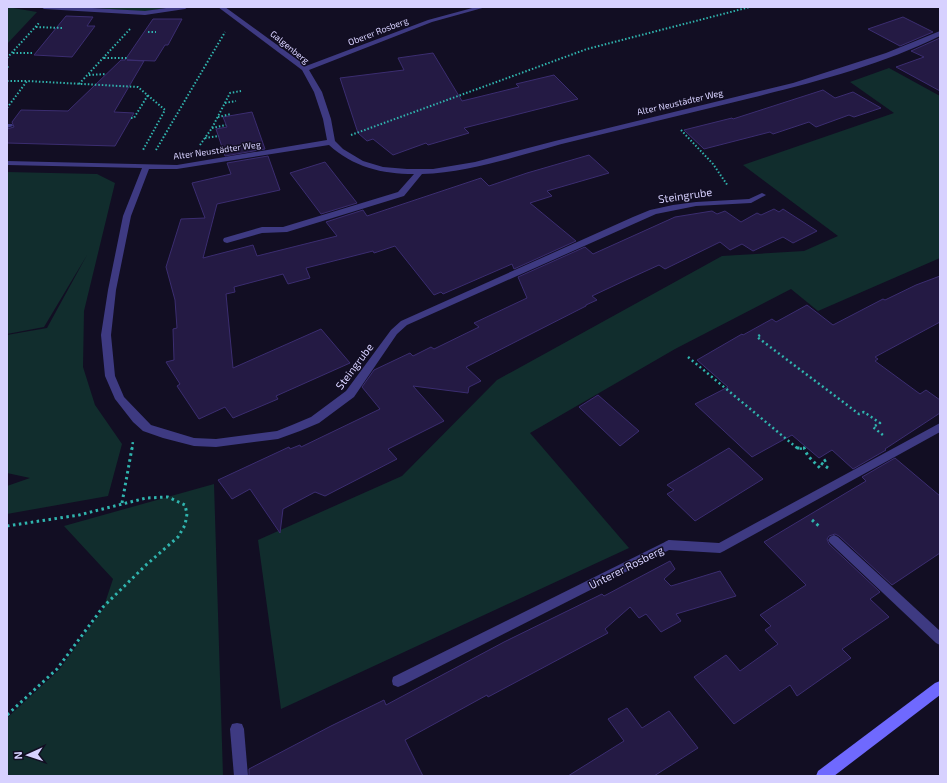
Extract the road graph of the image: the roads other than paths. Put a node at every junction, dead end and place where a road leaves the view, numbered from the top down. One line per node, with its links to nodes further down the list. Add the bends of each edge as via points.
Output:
1 (44, 7): 5 (street)
2 (185, 7): 5 (street, via 145,13)
3 (221, 7): 7 (street, Galgenberg)
4 (483, 7): 7 (street, Oberer Rosberg, via 430,21)
5 (53, 8)
6 (940, 33): 11 (street, Alter Neustädter Weg, via 876,60 780,90 476,164)
7 (305, 69): 8 (street, Galgenberg, via 318,92)
8 (331, 142): 10 (street, Alter Neustädter Weg, via 177,167); 11 (street, Alter Neustädter Weg, via 341,153 362,163 380,169)
9 (7, 163): 10 (street, Alter Neustädter Weg)
10 (146, 167): 12 (street, Steingrube, via 127,216 112,290 106,335 110,376 120,399 147,428 194,442 238,441 278,435 315,420 350,394 394,332 404,323 653,212 696,204 751,201)
11 (420, 172): 13 (street, via 401,194 284,230 262,230)
12 (762, 196)
13 (227, 240)
14 (940, 427): 17 (street, Unterer Rosberg, via 720,548 669,545)
15 (834, 540): 16 (street)
16 (940, 639)
17 (398, 681)
18 (940, 687): 21 (street)
19 (237, 729): 20 (street)
20 (241, 776)
21 (823, 776)

